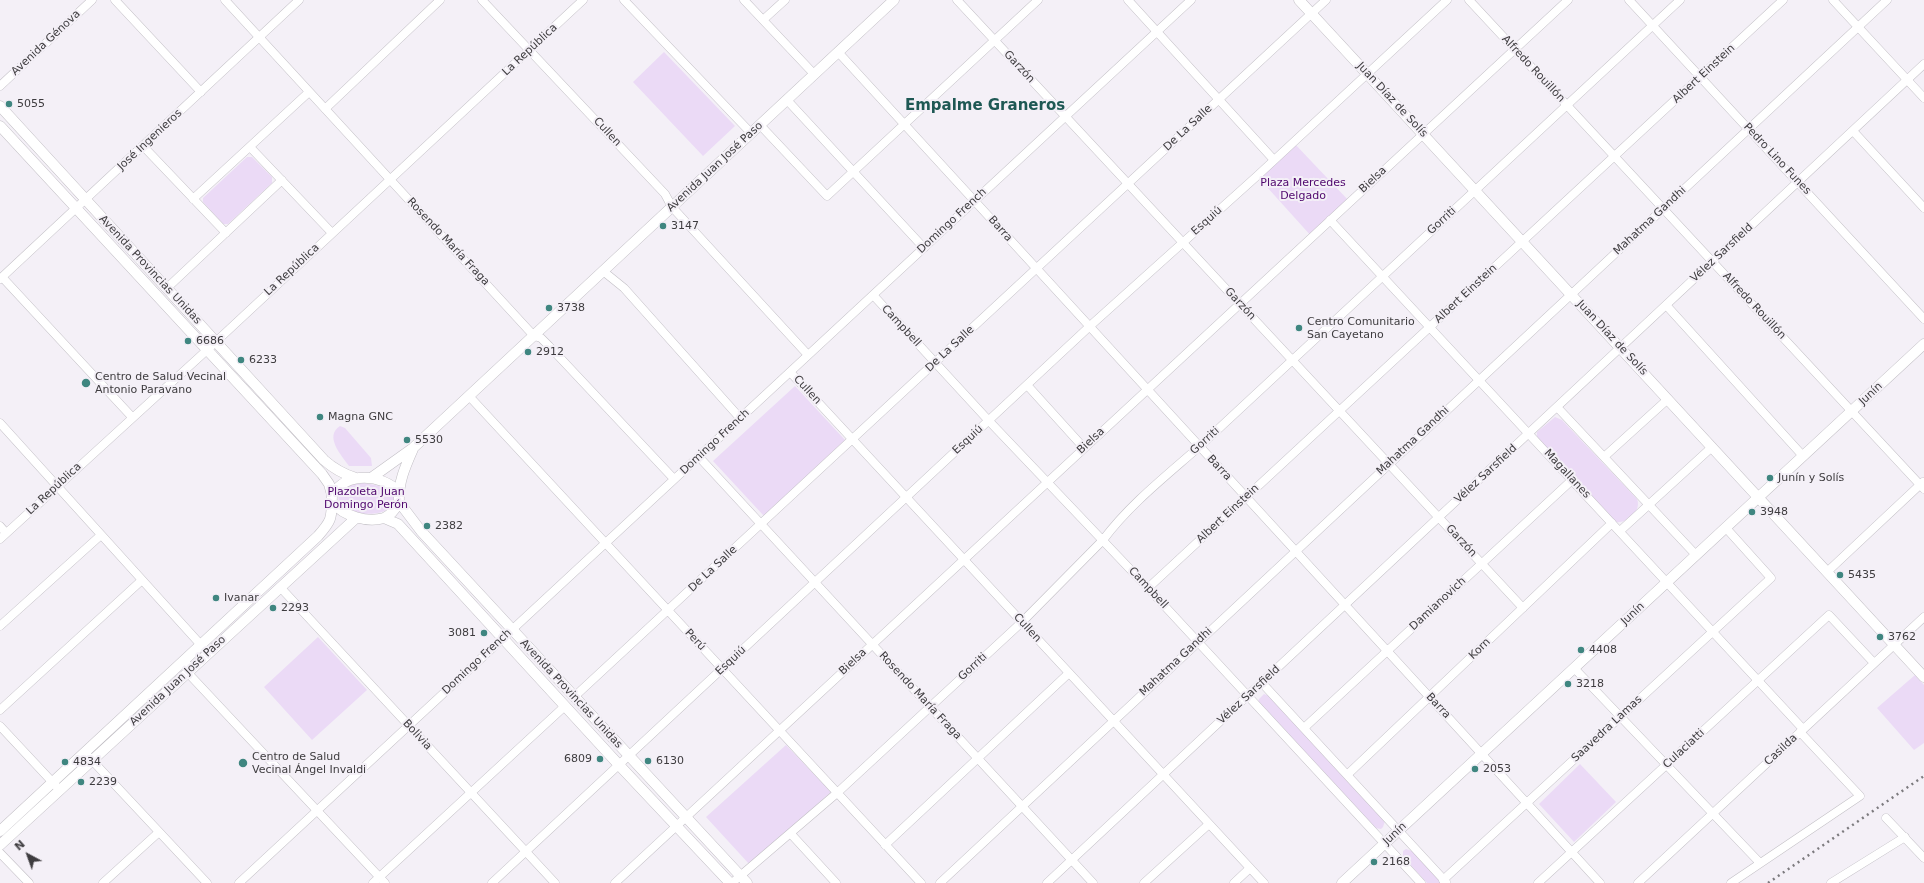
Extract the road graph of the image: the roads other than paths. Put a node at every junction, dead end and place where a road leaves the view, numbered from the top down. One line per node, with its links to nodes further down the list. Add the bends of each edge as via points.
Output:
1 (92, 0): 41 (street, Avenida Génova)
2 (115, 0): 42 (street)
3 (225, 0): 31 (street, Rosendo María Fraga)
4 (299, 0): 31 (street, José Ingenieros)
5 (440, 0): 49 (street)
6 (482, 0): 33 (street, Cullen)
7 (583, 0): 33 (street, La República)
8 (624, 0): 56 (street)
9 (744, 0): 27 (street)
10 (785, 0): 27 (street)
11 (894, 0): 35 (main road, Avenida Juan José Paso)
12 (957, 0): 32 (street, Garzón)
13 (1038, 0): 32 (street)
14 (1128, 0): 30 (street)
15 (1191, 0): 30 (street, Domingo French)
16 (1299, 0): 26 (main road, Juan Díaz de Solís)
17 (1326, 0): 26 (street, De La Salle)
18 (1447, 0): 38 (street, Esquiú)
19 (1469, 0): 34 (street, Alfredo Rouillón)
20 (1568, 0): 34 (street, Bielsa)
21 (1629, 0): 28 (street, Pedro Lino Funes)
22 (1680, 0): 28 (street, Gorriti)
23 (1783, 0): 39 (street, Albert Einstein)
24 (1833, 0): 29 (street)
25 (1887, 0): 29 (street, Mahatma Gandhi)
26 (1312, 14): 38 (main road, Juan Díaz de Solís); 45 (street, De La Salle)
27 (763, 20): 37 (street)
28 (1653, 26): 39 (street, Pedro Lino Funes); 47 (street, Gorriti)
29 (1858, 27): 40 (street); 54 (street, Mahatma Gandhi)
30 (1157, 32): 45 (street); 50 (street, Domingo French)
31 (259, 37): 42 (street, José Ingenieros); 43 (street, Rosendo María Fraga)
32 (995, 40): 50 (street, Garzón); 51 (street)
33 (530, 49): 64 (street, La República); 71 (street, Cullen, via 665,194)
34 (1515, 49): 47 (street, Alfredo Rouillón); 57 (street, Bielsa)
35 (838, 52): 37 (main road, Avenida Juan José Paso); 51 (street, Barra)
36 (1924, 64): 40 (street, Vélez Sarsfield)
37 (814, 74): 46 (main road, Avenida Juan José Paso)
38 (1367, 74): 57 (main road, Juan Díaz de Solís); 61 (street, Esquiú)
39 (1700, 77): 54 (street, Pedro Lino Funes); 60 (street, Albert Einstein)
40 (1908, 80): 44 (street); 55 (street, Vélez Sarsfield)
41 (0, 86)
42 (201, 92): 58 (street, José Ingenieros)
43 (309, 92): 49 (street, Rosendo María Fraga); 59 (street)
44 (1924, 98)
45 (1219, 99): 61 (street); 66 (street, De La Salle)
46 (787, 100): 52 (main road, Avenida Juan José Paso); 62 (street)
47 (1567, 105): 60 (street, Alfredo Rouillón); 67 (street, Gorriti)
48 (0, 106): 69 (main road, Avenida Provincias Unidas)
49 (325, 109): 64 (street, Rosendo María Fraga)
50 (1065, 116): 66 (street, Garzón); 70 (street, Domingo French)
51 (904, 124): 62 (street); 70 (street, Barra)
52 (760, 125): 56 (main road, Avenida Juan José Paso); 62 (street, via 827,196)
53 (0, 126): 72 (main road, Avenida Provincias Unidas)
54 (1749, 129): 65 (street, Pedro Lino Funes); 74 (street, Mahatma Gandhi)
55 (1853, 131): 65 (street, Vélez Sarsfield); 73 (street)
56 (751, 133): 71 (main road, Avenida Juan José Paso)
57 (1423, 134): 67 (main road, Juan Díaz de Solís); 75 (street, Bielsa)
58 (143, 146): 68 (street); 69 (street, José Ingenieros)
59 (250, 147): 63 (street); 68 (street)
60 (1615, 156): 74 (street, Alfredo Rouillón); 78 (street, Albert Einstein)
61 (1274, 160): 79 (street, Esquiú)
62 (853, 172): 80 (street)
63 (282, 180): 76 (street); 77 (street)
64 (390, 180): 77 (street, La República); 94 (street, Rosendo María Fraga)
65 (1798, 182): 81 (street, Vélez Sarsfield); 91 (street, Pedro Lino Funes)
66 (1128, 184): 79 (street, Garzón); 82 (street, De La Salle)
67 (1475, 190): 78 (main road, Juan Díaz de Solís); 84 (street, Gorriti)
68 (193, 199): 76 (street)
69 (86, 200): 72 (street, José Ingenieros); 86 (main road, Avenida Provincias Unidas)
70 (974, 201): 80 (street, Domingo French); 82 (street, Barra)
71 (672, 207): 83 (main road, Avenida Juan José Paso); 99 (street, Cullen)
72 (76, 208): 85 (street, José Ingenieros); 98 (main road, Avenida Provincias Unidas)
73 (1924, 208)
74 (1663, 209): 81 (street, Alfredo Rouillón); 87 (street, Mahatma Gandhi)
75 (1330, 220): 84 (street, Magallanes); 89 (street, Bielsa)
76 (226, 233): 86 (street)
77 (332, 233): 95 (street, La República)
78 (1522, 242): 87 (main road, Juan Díaz de Solís); 93 (street, Albert Einstein)
79 (1183, 243): 89 (street, Garzón); 92 (street, Esquiú)
80 (924, 248): 88 (street, Domingo French)
81 (1712, 262): 90 (street, Vélez Sarsfield); 110 (street, Alfredo Rouillón)
82 (1036, 268): 92 (street, Barra); 101 (street, De La Salle)
83 (603, 271): 94 (main road, Avenida Juan José Paso); 112 (street, via 624,288)
84 (1383, 276): 93 (street, Magallanes); 100 (street, Gorriti)
85 (1, 278): 111 (street)
86 (167, 288): 95 (main road, Avenida Provincias Unidas)
87 (1571, 294): 97 (main road, Juan Díaz de Solís); 103 (street, Mahatma Gandhi)
88 (873, 295): 99 (street, Domingo French); 101 (street, Campbell)
89 (1240, 304): 100 (street, Garzón); 105 (street, Bielsa)
90 (1666, 305): 97 (street, Vélez Sarsfield); 121 (street)
91 (1924, 319)
92 (1090, 326): 104 (street, Esquiú); 105 (street, Barra)
93 (1430, 327): 103 (street, Magallanes); 109 (street, Albert Einstein)
94 (534, 336): 106 (main road, Avenida Juan José Paso); 127 (street, Rosendo María Fraga, via 541,338 549,346)
95 (216, 342): 98 (street, La República); 125 (main road, Avenida Provincias Unidas, via 331,467)
96 (1924, 344): 110 (main road, Junín)
97 (1620, 348): 107 (main road, Juan Díaz de Solís); 108 (street, Vélez Sarsfield)
98 (207, 350): 111 (street, La República); 136 (main road, Avenida Provincias Unidas, via 322,474 329,484)
99 (808, 356): 102 (street, Domingo French)
100 (1292, 360): 109 (street, Garzón); 117 (street, Gorriti)
101 (935, 363): 113 (street, Campbell); 116 (street, De La Salle)
102 (790, 372): 112 (street, Domingo French); 116 (street, Cullen)
103 (1479, 380): 115 (street, Magallanes); 124 (street, Mahatma Gandhi)
104 (1027, 385): 113 (street, Esquiú); 120 (street)
105 (1147, 389): 117 (street, Barra); 120 (street, Bielsa)
106 (469, 396): 119 (main road, Avenida Juan José Paso); 150 (street, Perú)
107 (1668, 399): 118 (main road, Juan Díaz de Solís); 123 (street)
108 (1557, 407): 115 (street, Vélez Sarsfield); 123 (street)
109 (1339, 411): 124 (street, Garzón); 134 (street, Albert Einstein)
110 (1852, 411): 121 (main road, Junín); 131 (street, Alfredo Rouillón)
111 (132, 417): 130 (street, La República)
112 (740, 418): 122 (street, Domingo French)
113 (989, 421): 129 (street, Campbell); 133 (street, Esquiú)
114 (0, 423): 130 (street)
115 (1529, 433): 128 (street, Magallanes); 140 (street, Vélez Sarsfield)
116 (852, 439): 133 (street, Cullen); 142 (street, De La Salle)
117 (1200, 446): 134 (street, Barra); 149 (street, Gorriti, via 1137,502)
118 (1712, 447): 135 (main road, Juan Díaz de Solís); 137 (street)
119 (414, 448): 126 (main road, Avenida Juan José Paso); 132 (main road, Avenida Juan José Paso, via 401,475)
120 (1084, 448): 129 (street, Bielsa)
121 (1803, 456): 135 (main road, Junín)
122 (699, 457): 127 (street, Domingo French); 142 (street, Rosendo María Fraga)
123 (1604, 457): 137 (street)
124 (1389, 464): 140 (street, Garzón); 151 (street, Mahatma Gandhi)
125 (356, 478): 126 (main road); 136 (main road, via 342,483)
126 (371, 478): 132 (main road, via 392,485)
127 (674, 479): 150 (street, Domingo French)
128 (1572, 480): 141 (street, Magallanes); 154 (street, Damianovich)
129 (1047, 482): 149 (street, Campbell); 153 (street, Bielsa)
130 (58, 485): 146 (street, La República); 147 (street)
131 (1923, 485): 155 (street)
132 (399, 497): 139 (main road, via 390,514); 167 (main road, Avenida Provincias Unidas, via 421,532)
133 (906, 497): 153 (street, Cullen); 157 (street, Esquiú)
134 (1246, 497): 151 (street, Barra); 160 (street, Albert Einstein)
135 (1759, 497): 144 (main road, Junín); 155 (main road, Juan Díaz de Solís)
136 (332, 499): 138 (main road, via 343,513); 173 (main road, Avenida Juan José Paso, via 333,516 327,526)
137 (1649, 505): 145 (street); 152 (street)
138 (356, 518): 139 (main road); 159 (main road, Avenida Juan José Paso)
139 (384, 518): 169 (main road, Avenida Provincias Unidas, via 398,524)
140 (1438, 518): 154 (street, Garzón); 161 (street, Vélez Sarsfield)
141 (1612, 523): 145 (street, Magallanes); 162 (street, Korn)
142 (761, 524): 157 (street, Rosendo María Fraga); 163 (street, De La Salle)
143 (0, 526): 146 (street)
144 (1726, 528): 152 (main road, Junín); 168 (street, Saavedra Lamas, via 1772,578)
145 (1620, 531): 158 (street, Magallanes)
146 (6, 533): 148 (street, La República)
147 (101, 535): 156 (street); 166 (street)
148 (0, 539)
149 (1103, 540): 160 (street, Campbell); 165 (street, Gorriti)
150 (605, 543): 163 (street, Perú); 167 (street, Domingo French)
151 (1296, 551): 161 (street, Barra); 170 (street, Mahatma Gandhi)
152 (1696, 555): 158 (main road, Junín)
153 (964, 559): 165 (street, Cullen); 171 (street, Bielsa)
154 (1482, 564): 162 (street, Garzón); 174 (street, Damianovich)
155 (1827, 572): 172 (main road, Juan Díaz de Solís)
156 (142, 580): 173 (street); 189 (street)
157 (815, 582): 171 (street, Rosendo María Fraga); 178 (street, Esquiú)
158 (1667, 582): 168 (street, Magallanes); 177 (main road, Junín)
159 (280, 587): 179 (main road, Avenida Juan José Paso); 193 (street, Bolivia)
160 (1148, 588): 170 (street, Campbell)
161 (1345, 605): 174 (street, Barra); 183 (street, Vélez Sarsfield)
162 (1523, 608): 186 (street, Korn)
163 (668, 611): 178 (street, Perú); 185 (street, De La Salle)
164 (1924, 617): 172 (street, Casilda)
165 (1022, 622): 180 (street, Cullen); 188 (street, Gorriti)
166 (0, 626)
167 (512, 630): 169 (street, Domingo French); 185 (main road, Avenida Provincias Unidas)
168 (1713, 632): 182 (street, Magallanes); 190 (street, Saavedra Lamas)
169 (503, 638): 187 (main road, Avenida Provincias Unidas); 193 (street, Domingo French)
170 (1198, 642): 184 (street, Campbell); 191 (street, Mahatma Gandhi)
171 (872, 644): 188 (street, Rosendo María Fraga); 195 (street, Bielsa)
172 (1894, 644): 176 (street, Casilda); 181 (main road, Juan Díaz de Solís)
173 (201, 645): 175 (main road, Avenida Juan José Paso)
174 (1387, 651): 186 (street, Barra); 194 (street, Damianovich)
175 (184, 661): 179 (street, via 188,665); 197 (main road, Avenida Juan José Paso)
176 (1874, 663): 182 (street, Culaciatti, via 1829,615); 196 (street, Casilda)
177 (1574, 668): 190 (street); 198 (main road, Junín)
178 (722, 669): 195 (street, Perú); 199 (street, Esquiú)
179 (188, 672): 201 (main road, Avenida Juan José Paso); 211 (street)
180 (1069, 673): 191 (street, Cullen); 200 (street)
181 (1924, 676)
182 (1758, 680): 196 (street, Magallanes); 203 (street, Culaciatti)
183 (1262, 682): 184 (street, Vélez Sarsfield); 194 (street)
184 (1248, 696): 204 (street, Vélez Sarsfield); 222 (street, Campbell)
185 (574, 697): 199 (main road, Avenida Provincias Unidas)
186 (1430, 697): 198 (street, Barra); 205 (street, Korn)
187 (565, 706): 202 (main road, Avenida Provincias Unidas); 207 (street)
188 (930, 707): 200 (street, Rosendo María Fraga); 208 (street, Gorriti)
189 (0, 710)
190 (1621, 717): 203 (street); 209 (street, Saavedra Lamas)
191 (1114, 721): 204 (street, Cullen); 210 (street, Mahatma Gandhi)
192 (0, 726): 206 (street)
193 (408, 726): 207 (street, Bolivia); 211 (street, Domingo French)
194 (1304, 728): 205 (street)
195 (779, 730): 208 (street, Perú); 213 (street, Bielsa)
196 (1802, 731): 212 (street, Casilda); 230 (street, Magallanes, via 1860,796)
197 (84, 753): 201 (street); 206 (main road, Avenida Juan José Paso)
198 (1482, 754): 209 (street, Barra); 218 (main road, Junín)
199 (628, 756): 202 (street, Esquiú); 213 (main road, Avenida Provincias Unidas)
200 (978, 759): 210 (street, Rosendo María Fraga); 224 (street)
201 (92, 760): 206 (main road, Avenida Juan José Paso); 219 (street)
202 (619, 765): 216 (main road, Avenida Provincias Unidas); 225 (street, Esquiú)
203 (1666, 765): 212 (street); 226 (street, Culaciatti)
204 (1163, 774): 215 (street, Cullen); 229 (street, Vélez Sarsfield)
205 (1347, 775): 218 (street)
206 (56, 786): 217 (main road, Avenida Juan José Paso); 223 (main road, Avenida Juan José Paso)
207 (471, 793): 225 (street, Bolivia); 233 (street)
208 (837, 793): 220 (street, Gorriti); 224 (street, Perú)
209 (1527, 803): 226 (street, Barra); 234 (street, Saavedra Lamas)
210 (1022, 806): 229 (street, Rosendo María Fraga); 245 (street, Mahatma Gandhi)
211 (317, 810): 233 (street); 238 (street, Domingo French)
212 (1712, 813): 230 (street); 255 (street, Casilda)
213 (685, 817): 216 (street, Bielsa); 232 (main road, Avenida Provincias Unidas)
214 (1886, 818): 221 (street)
215 (1209, 824): 231 (street, Cullen); 248 (street)
216 (676, 826): 241 (street, Bielsa); 242 (main road, Avenida Provincias Unidas)
217 (0, 831)
218 (1398, 831): 222 (main road, Junín); 234 (street)
219 (159, 832): 236 (street); 237 (street)
220 (791, 834): 232 (street, Gorriti); 243 (street)
221 (1905, 837): 228 (street); 257 (street)
222 (1384, 844): 251 (main road, Junín); 252 (street, Campbell)
223 (0, 845)
224 (885, 845): 244 (street, Perú)
225 (526, 852): 239 (street, Esquiú); 240 (street, Bolivia)
226 (1572, 852): 253 (street, Culaciatti); 254 (street, Barra)
227 (0, 853): 235 (street)
228 (1924, 858)
229 (1072, 860): 246 (street, Vélez Sarsfield); 247 (street, Rosendo María Fraga)
230 (1760, 864): 256 (street)
231 (1250, 868): 249 (street); 250 (street, Cullen)
232 (744, 880): 242 (street, Gorriti)
233 (379, 881)
234 (1445, 881)
235 (29, 883)
236 (104, 883)
237 (208, 883)
238 (239, 883)
239 (492, 883)
240 (555, 883)
241 (615, 883)
242 (731, 883)
243 (836, 883)
244 (921, 883)
245 (940, 883)
246 (1047, 883)
247 (1093, 883)
248 (1144, 883)
249 (1234, 883)
250 (1264, 883)
251 (1342, 883)
252 (1421, 883)
253 (1538, 883)
254 (1600, 883)
255 (1638, 883)
256 (1730, 883)
257 (1831, 883)

